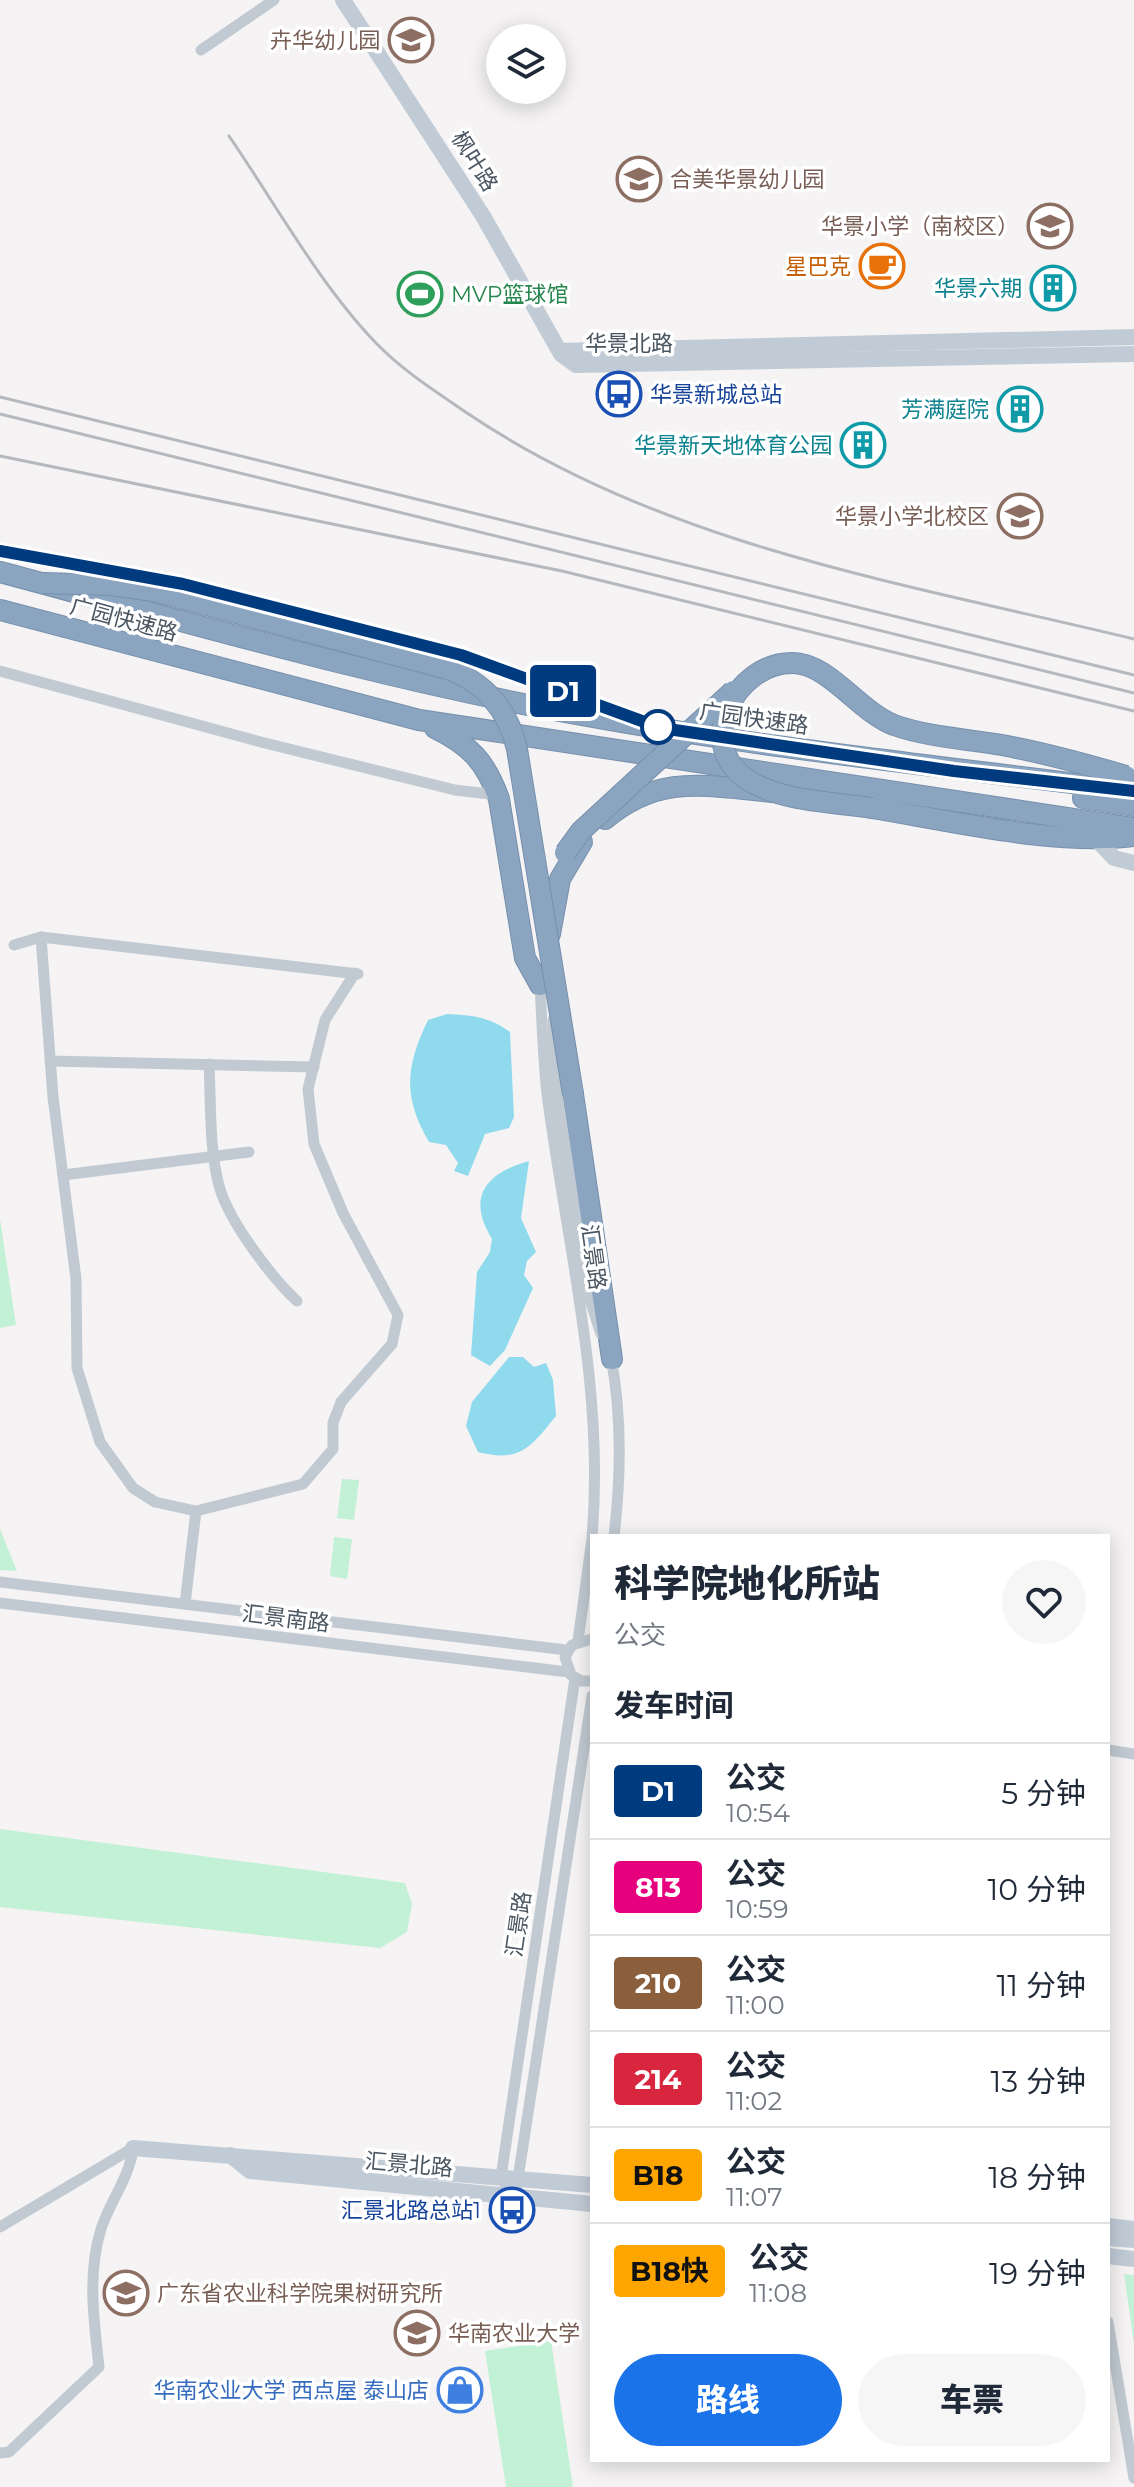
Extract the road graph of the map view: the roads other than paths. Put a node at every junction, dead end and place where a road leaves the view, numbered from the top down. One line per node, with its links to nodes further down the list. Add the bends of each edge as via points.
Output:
1 (274, 0): 3 (street)
2 (343, 0): 5 (street, 枫叶路, via 483,216)
3 (201, 50)
4 (1134, 337): 5 (street, 华景北路)
5 (560, 351): 6 (street, 华景北路, via 576,365 602,366)
6 (1134, 354)
7 (0, 551): 14 (street, via 183,584 461,655)
8 (0, 572): 9 (highway, 广园快速路)
9 (43, 583): 14 (highway, 广园快速路, bridge, via 367,670); 35 (highway, bridge, via 154,591 448,669 487,692 511,725 517,749)
10 (0, 610): 13 (highway, 广园快速路)
11 (0, 671): 18 (street, via 465,793)
12 (742, 684): 16 (highway, bridge, via 765,667 800,663 822,672 893,724 1060,756); 17 (highway, bridge, via 724,717 726,748 738,772); 23 (highway, bridge, via 581,831)
13 (419, 720): 18 (highway, via 472,750 485,763); 20 (highway, 广园快速路)
14 (661, 728): 15 (highway, 广园快速路)
15 (954, 771): 16 (highway, 广园快速路); 19 (highway, via 1009,786)
16 (1131, 782)
17 (776, 792): 22 (highway, bridge); 23 (highway, bridge, via 695,784 647,792 605,819)
18 (498, 795): 27 (highway, via 525,958)
19 (1134, 806)
20 (1134, 828)
21 (1134, 836): 22 (highway)
22 (1096, 839): 24 (street, via 1114,858)
23 (567, 856): 27 (highway, via 545,903)
24 (1134, 863)
25 (41, 937): 26 (street); 28 (street); 30 (street, via 358,974 325,1020)
26 (14, 945)
27 (547, 983): 35 (street, via 553,1068 589,1297); 37 (street, 汇景路, via 548,1095 592,1402)
28 (50, 1061): 29 (street); 33 (street)
29 (209, 1064): 30 (street); 32 (street)
30 (314, 1067): 36 (street, via 308,1089 314,1144 343,1213 398,1315 392,1344 341,1402 333,1423 333,1449 303,1484)
31 (249, 1152): 32 (street)
32 (216, 1157): 33 (street); 34 (street, via 220,1190 256,1254)
33 (63, 1175): 36 (street, via 76,1279 77,1368 100,1442 133,1488 155,1502)
34 (297, 1301)
35 (612, 1359): 38 (street, via 618,1417)
36 (196, 1511): 42 (street)
37 (592, 1534)
38 (614, 1534)
39 (590, 1553): 44 (street, 汇景路)
40 (0, 1582): 42 (street, 汇景南路)
41 (0, 1603): 46 (street, 汇景南路)
42 (185, 1604): 45 (street, 汇景南路)
43 (590, 1639): 44 (street)
44 (578, 1641): 45 (street)
45 (567, 1650): 46 (street, 汇景路)
46 (572, 1675): 47 (street, 汇景南路); 53 (street, 汇景路)
47 (590, 1680)
48 (590, 1709): 54 (street, 汇景路)
49 (1110, 1750): 50 (street)
50 (1134, 1754)
51 (133, 2148): 52 (street, 汇景北路); 59 (street); 68 (street, via 131,2166 111,2202 94,2259 91,2291 99,2367 9,2452)
52 (228, 2154): 53 (street, 汇景北路); 56 (street, 汇景北路, via 250,2171)
53 (501, 2177): 54 (street, 汇景北路); 56 (street)
54 (520, 2179): 55 (street, 汇景北路); 56 (street, 汇景路)
55 (590, 2185)
56 (512, 2196): 57 (street, 汇景北路)
57 (590, 2204)
58 (1110, 2226): 60 (street)
59 (0, 2227)
60 (1134, 2229)
61 (1110, 2238): 62 (street)
62 (1134, 2240)
63 (1110, 2247): 64 (street)
64 (1134, 2250)
65 (1110, 2256): 66 (street)
66 (1134, 2259)
67 (1110, 2334): 69 (street)
68 (0, 2453)
69 (1134, 2478)

